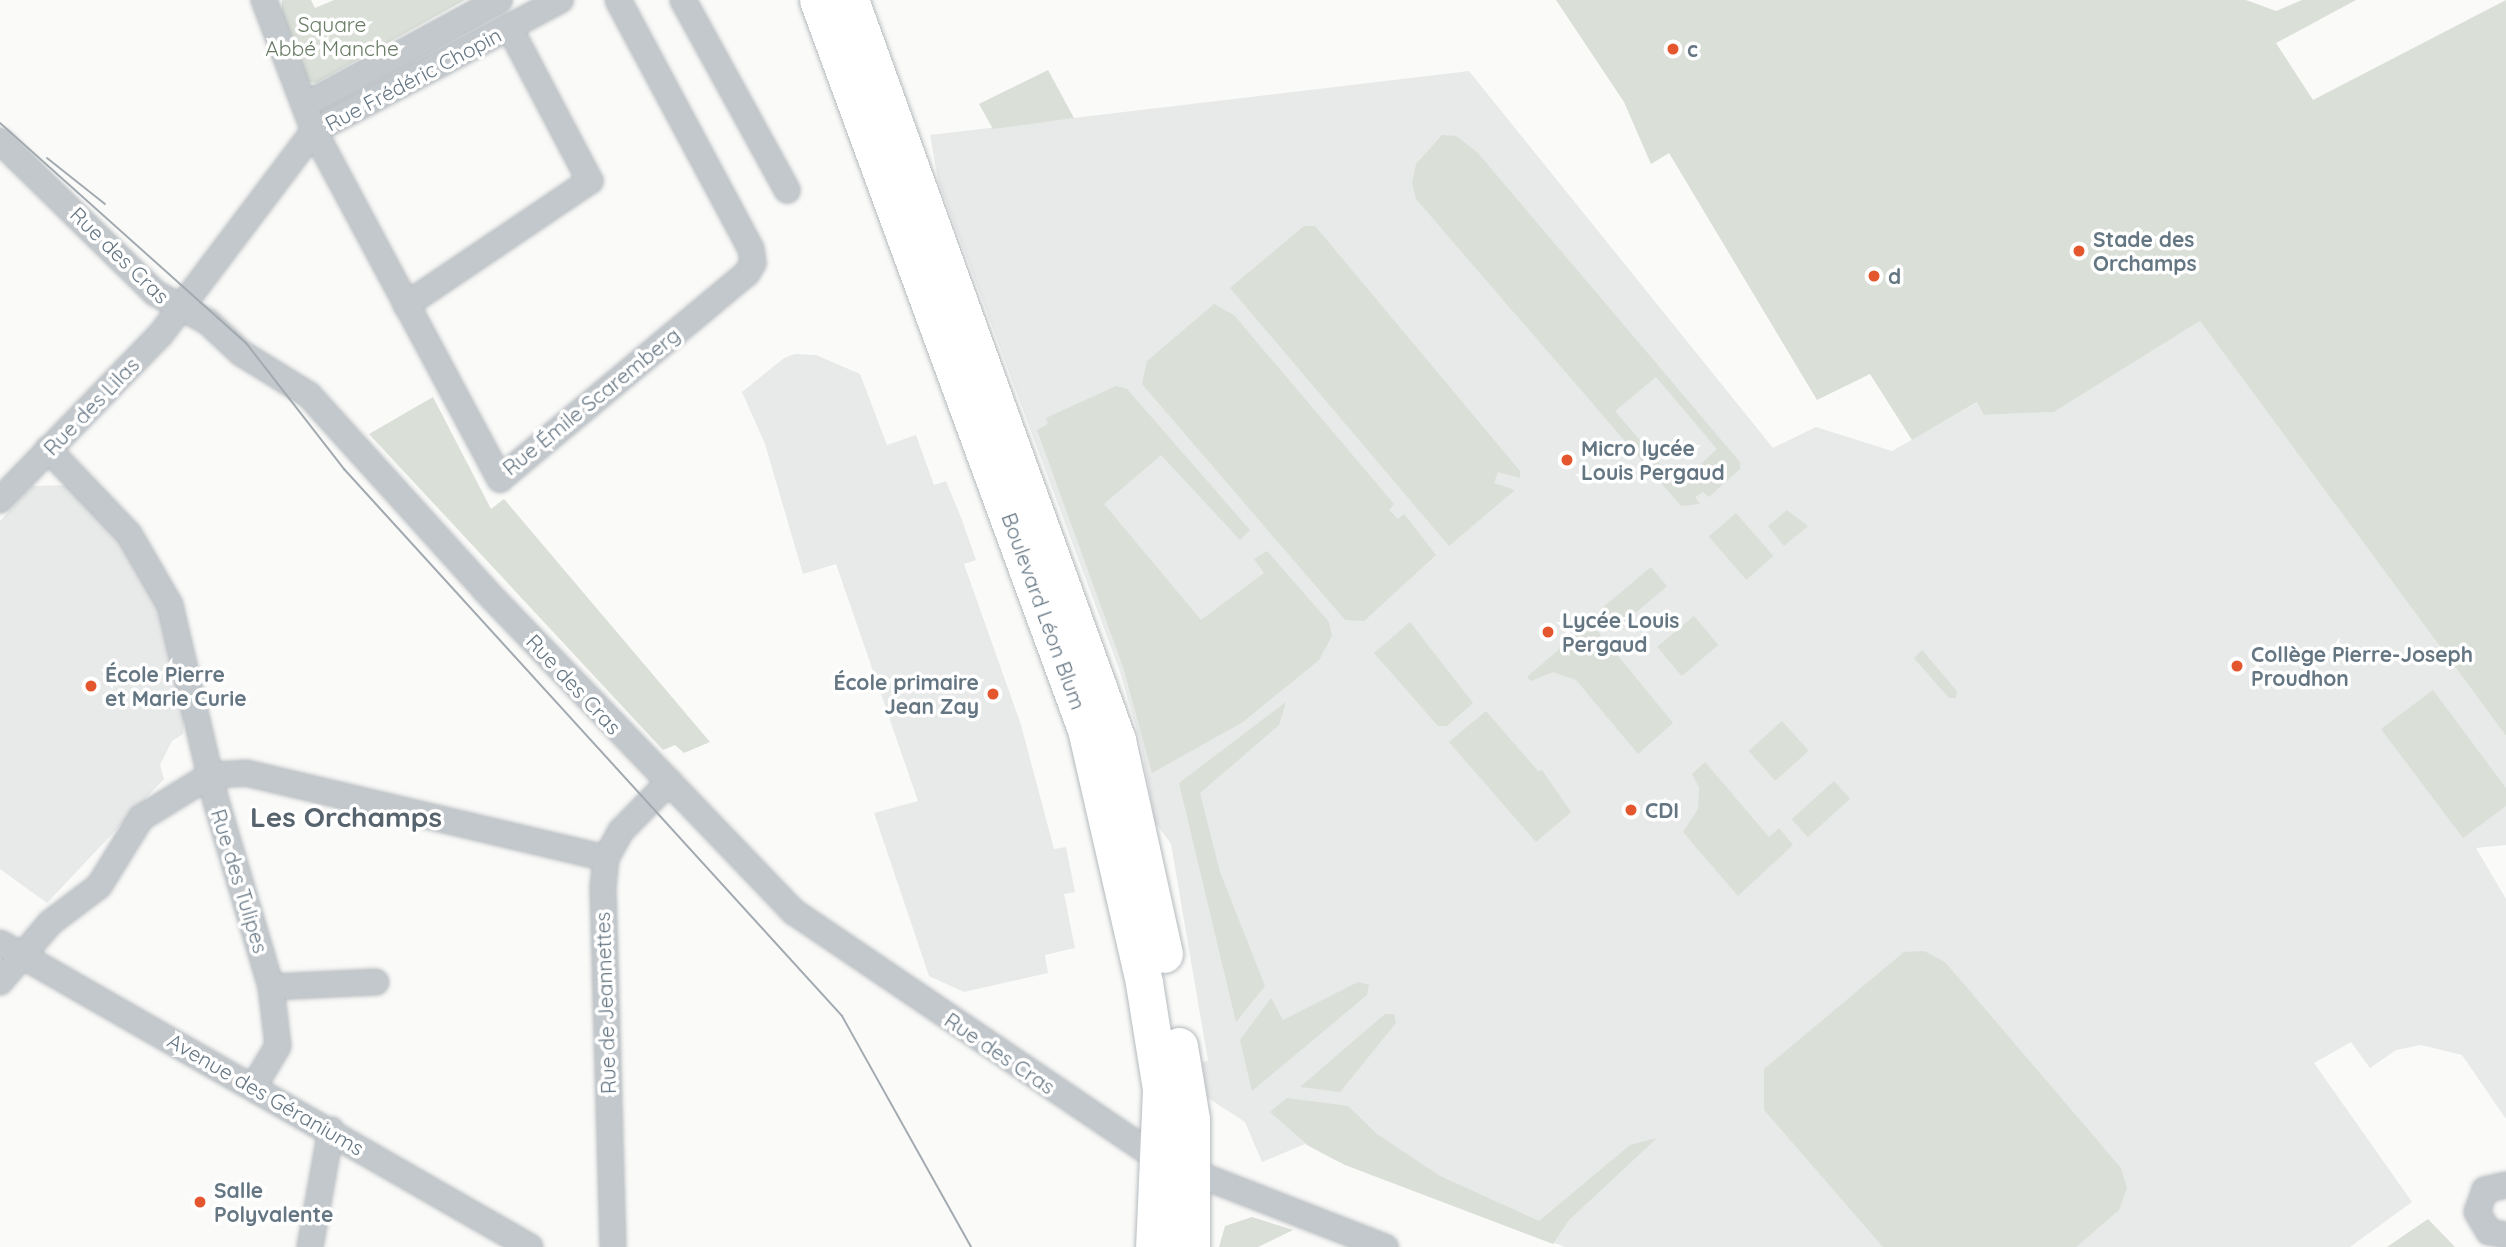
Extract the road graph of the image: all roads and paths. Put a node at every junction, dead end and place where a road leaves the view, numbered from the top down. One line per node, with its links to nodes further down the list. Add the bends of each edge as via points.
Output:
1 (264, 0): 9 (street, Rue Émile Scaremberg)
2 (499, 0): 9 (street, Rue Frédéric Chopin)
3 (560, 0): 8 (street, Rue Frédéric Chopin)
4 (618, 0): 13 (street, Rue Émile Scaremberg, via 751,249 753,263 747,273 500,479)
5 (683, 0): 12 (street)
6 (818, 0): 26 (main road, Boulevard Léon Blum, via 1086,729 1144,983)
7 (850, 0): 26 (main road, Boulevard Léon Blum, via 1117,740 1161,942 1191,1119)
8 (509, 27): 10 (street, Rue Frédéric Chopin); 13 (street, via 590,181)
9 (305, 105): 10 (street, Rue Émile Scaremberg)
10 (314, 131): 13 (street, Rue Émile Scaremberg); 14 (street, Rue Frédéric Chopin)
11 (0, 141): 14 (street, Rue des Cras, via 155,293)
12 (787, 190)
13 (406, 305)
14 (179, 310): 15 (street, Rue des Lilas); 18 (street, Rue des Cras, via 208,322 241,353 309,395 486,591)
15 (48, 449): 16 (street, Rue des Lilas); 17 (street, Rue des Tulipes, via 129,534 157,575 170,605)
16 (0, 500)
17 (211, 775): 19 (street, via 246,773); 20 (street, via 141,818 99,886); 23 (street, Rue des Tulipes)
18 (669, 782): 19 (street, Rue de Jeannettes, via 621,831); 26 (street, Rue des Cras, via 794,912)
19 (606, 858): 31 (street, Rue de Jeannettes, via 602,932)
20 (11, 948): 21 (street); 24 (street, Avenue des Géraniums)
21 (0, 982)
22 (376, 982): 23 (street)
23 (271, 987): 24 (street, Rue des Tulipes, via 278,1046)
24 (254, 1086): 25 (street, Avenue des Géraniums)
25 (331, 1130): 29 (street); 30 (street, Avenue des Géraniums)
26 (1176, 1166): 32 (main road, Boulevard Léon Blum); 33 (main road, Boulevard Léon Blum); 34 (main road, Boulevard Léon Blum); 35 (street, Rue des Cras)
27 (2506, 1185): 28 (street, via 2485,1191 2477,1204 2479,1220)
28 (2503, 1237)
29 (310, 1247)
30 (530, 1247)
31 (613, 1247)
32 (1154, 1247)
33 (1173, 1247)
34 (1191, 1247)
35 (1385, 1247)

